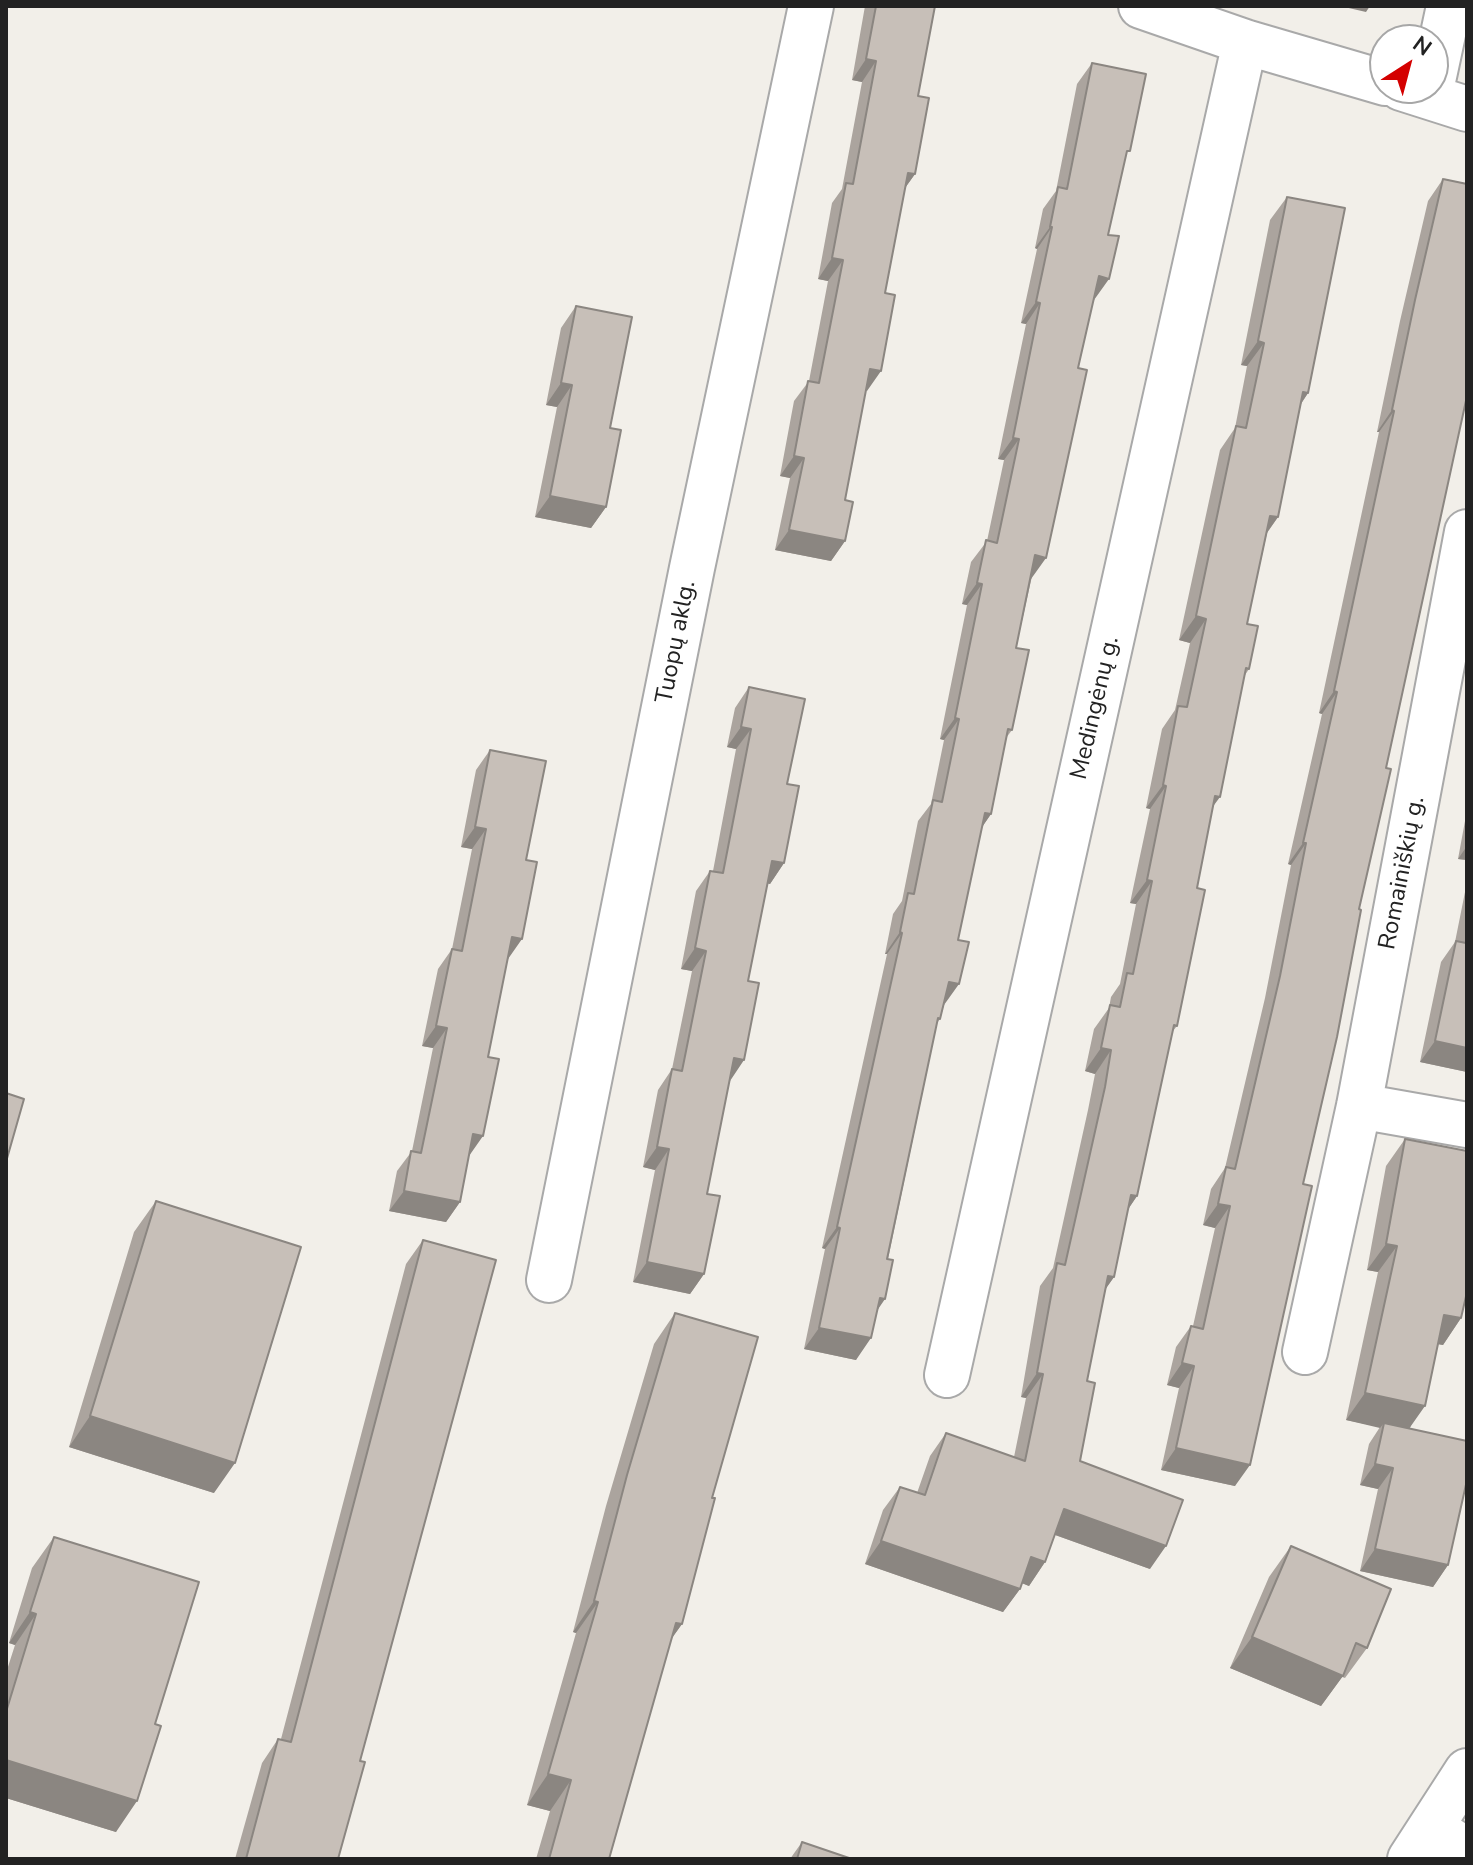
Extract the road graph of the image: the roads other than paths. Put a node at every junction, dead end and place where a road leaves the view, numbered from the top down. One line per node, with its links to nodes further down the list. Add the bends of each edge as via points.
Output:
1 (811, 6): 8 (street, Tuopų aklg.)
2 (1141, 6): 3 (street)
3 (1245, 42): 4 (street); 10 (street, Medingėnų g.)
4 (1369, 78)
5 (1467, 532): 6 (street, Romainiškių g.)
6 (1359, 1106): 7 (street); 9 (street, Romainiškių g.)
7 (1467, 1125)
8 (549, 1280)
9 (1305, 1352)
10 (947, 1375)
11 (1467, 1771): 12 (street)
12 (1420, 1843): 13 (street)
13 (1467, 1851)

